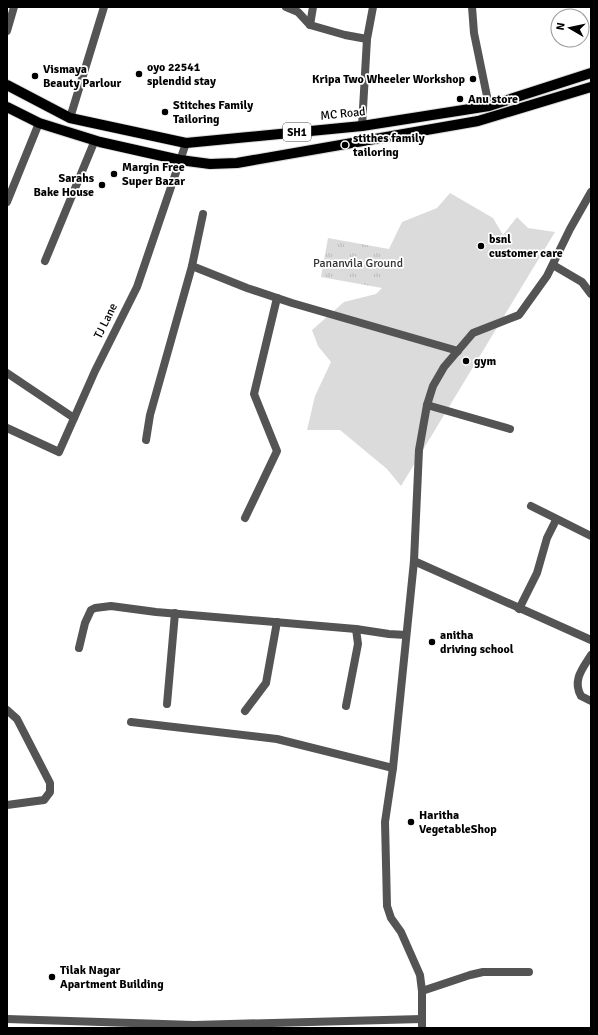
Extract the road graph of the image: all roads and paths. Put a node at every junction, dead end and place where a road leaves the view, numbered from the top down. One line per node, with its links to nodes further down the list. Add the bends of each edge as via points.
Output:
1 (14, 7): 8 (street)
2 (104, 7): 15 (street)
3 (286, 7): 7 (street, via 298,12)
4 (313, 7): 7 (street)
5 (373, 7): 9 (street)
6 (472, 7): 13 (street, via 474,34)
7 (310, 25): 9 (street)
8 (7, 31)
9 (367, 39): 17 (street)
10 (591, 73): 13 (main road, MC Road / SH1)
11 (7, 85): 15 (main road, MC Road / SH1)
12 (591, 87): 20 (main road, SH1, via 478,121 362,142 237,163 210,164)
13 (489, 106): 17 (main road, MC Road / SH1)
14 (7, 107): 16 (main road, SH1)
15 (70, 118): 19 (main road, MC Road / SH1)
16 (39, 123): 18 (main road, SH1); 22 (street)
17 (362, 126): 19 (main road, MC Road / SH1)
18 (95, 140): 20 (main road, SH1); 24 (street)
19 (186, 143): 20 (street, TJ Lane)
20 (180, 160): 32 (street, TJ Lane, via 137,287)
21 (591, 192): 25 (street)
22 (7, 202)
23 (204, 214): 26 (street)
24 (45, 261)
25 (553, 264): 27 (street, via 582,282); 29 (street, via 548,276 519,315 473,333)
26 (192, 266): 28 (street); 35 (street, via 150,415)
27 (591, 294)
28 (277, 298): 29 (street); 37 (street, via 254,394 277,451)
29 (458, 351): 31 (street, via 444,367)
30 (7, 373): 32 (street)
31 (426, 404): 34 (street); 40 (street, via 419,450)
32 (74, 418): 33 (street, TJ Lane, via 59,452)
33 (7, 428)
34 (510, 429)
35 (146, 440)
36 (531, 506): 38 (street)
37 (245, 518)
38 (556, 520): 39 (street); 41 (street, via 537,573)
39 (591, 536)
40 (414, 561): 41 (street); 45 (street)
41 (519, 609): 46 (street)
42 (176, 613): 43 (street); 47 (street, via 111,606 95,608 87,618); 50 (street)
43 (277, 622): 44 (street); 53 (street, via 266,683)
44 (356, 629): 45 (street); 51 (street, via 358,644)
45 (406, 634): 55 (street)
46 (591, 640)
47 (79, 648)
48 (591, 655): 49 (street, via 581,672 577,687 580,696)
49 (591, 701)
50 (167, 704)
51 (346, 706)
52 (7, 710): 56 (street, via 17,719 50,783 50,792 44,800)
53 (245, 711)
54 (130, 722): 55 (street, via 276,739)
55 (393, 768): 58 (street, via 384,822 387,906 420,976)
56 (7, 805)
57 (529, 972): 58 (street, via 483,972)
58 (422, 991): 60 (street)
59 (7, 1019): 60 (street, via 194,1025)
60 (422, 1024)

